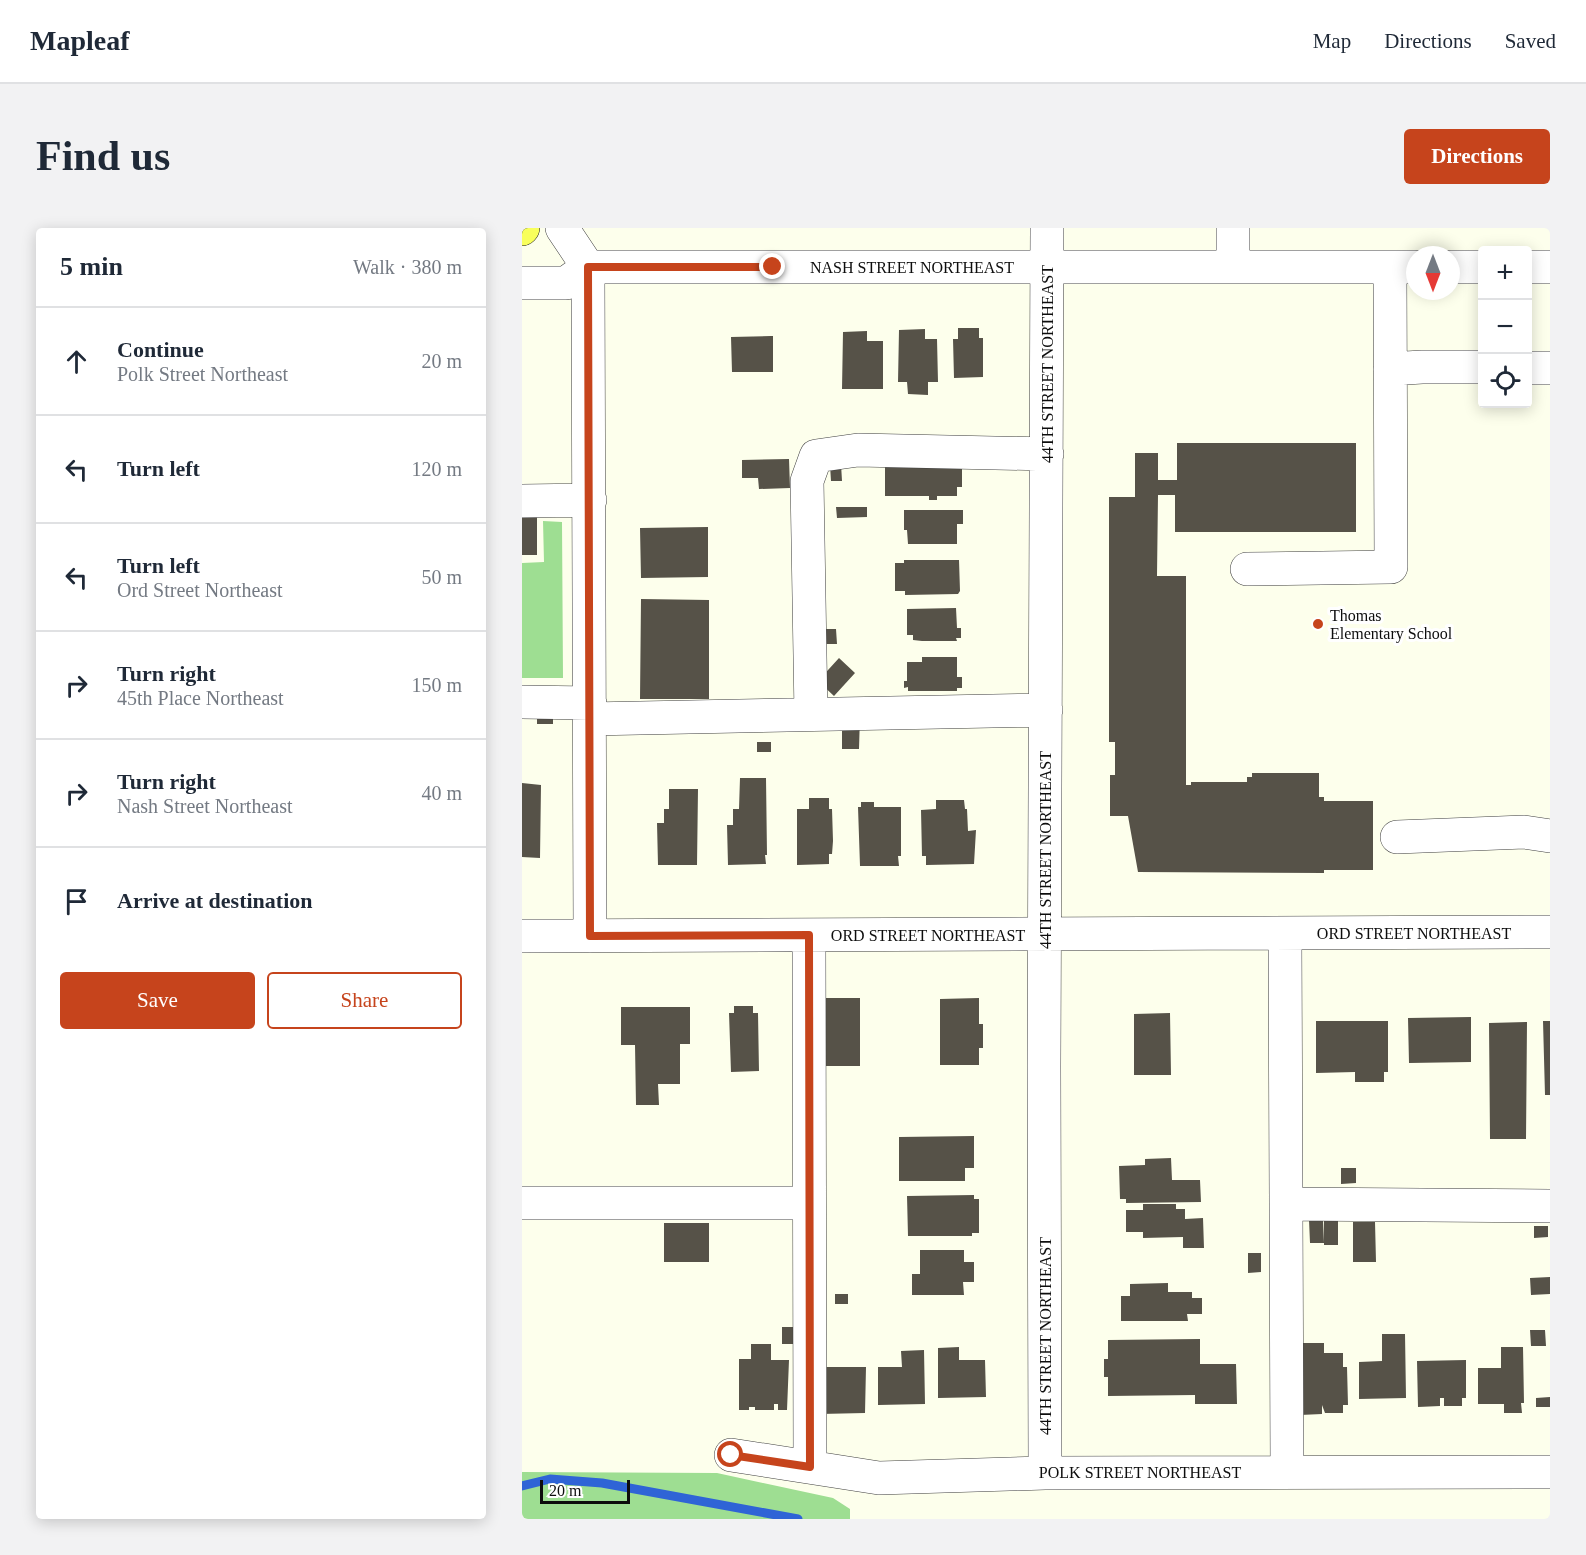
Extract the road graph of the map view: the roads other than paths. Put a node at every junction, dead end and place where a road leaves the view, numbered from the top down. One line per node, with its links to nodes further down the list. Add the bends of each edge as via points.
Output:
1 (562, 228): 4 (street)
2 (1047, 228): 5 (street, 44TH STREET NORTHEAST)
3 (1233, 228): 6 (street)
4 (588, 267): 5 (street, NASH STREET NORTHEAST); 12 (street, via 566,283); 18 (street)
5 (1047, 267): 6 (street, NASH STREET NORTHEAST); 17 (street, 44TH STREET NORTHEAST)
6 (1233, 267): 7 (street, NASH STREET NORTHEAST)
7 (1403, 267): 16 (street)
8 (1460, 267): 9 (street)
9 (1478, 267)
10 (1532, 267): 11 (street)
11 (1550, 267)
12 (522, 283)
13 (1478, 367): 16 (street)
14 (1532, 368): 15 (street)
15 (1550, 368)
16 (1390, 369): 20 (street, via 1391,567)
17 (1047, 454): 22 (street, 44TH STREET NORTHEAST); 24 (street, via 858,450 816,456 807,482)
18 (590, 500): 19 (street); 23 (street)
19 (522, 501)
20 (1247, 569)
21 (522, 702): 23 (street)
22 (1046, 710): 24 (street); 29 (street, 44TH STREET NORTHEAST)
23 (590, 711): 24 (street); 32 (street)
24 (811, 714)
25 (1550, 836): 26 (street, via 1524,832)
26 (1397, 837)
27 (1550, 932): 28 (street, ORD STREET NORTHEAST)
28 (1285, 933): 29 (street, ORD STREET NORTHEAST); 35 (street)
29 (1045, 934): 30 (street, ORD STREET NORTHEAST); 41 (street, 44TH STREET NORTHEAST)
30 (809, 935): 32 (street, ORD STREET NORTHEAST); 34 (street)
31 (522, 936): 32 (street, ORD STREET NORTHEAST)
32 (590, 936)
33 (522, 1203): 34 (street)
34 (809, 1203): 38 (street)
35 (1286, 1204): 36 (street); 39 (street)
36 (1550, 1206)
37 (731, 1455): 38 (street, POLK STREET NORTHEAST)
38 (810, 1467): 41 (street, POLK STREET NORTHEAST, via 879,1478)
39 (1287, 1471): 40 (street, POLK STREET NORTHEAST); 41 (street, POLK STREET NORTHEAST)
40 (1550, 1472)
41 (1045, 1473)

